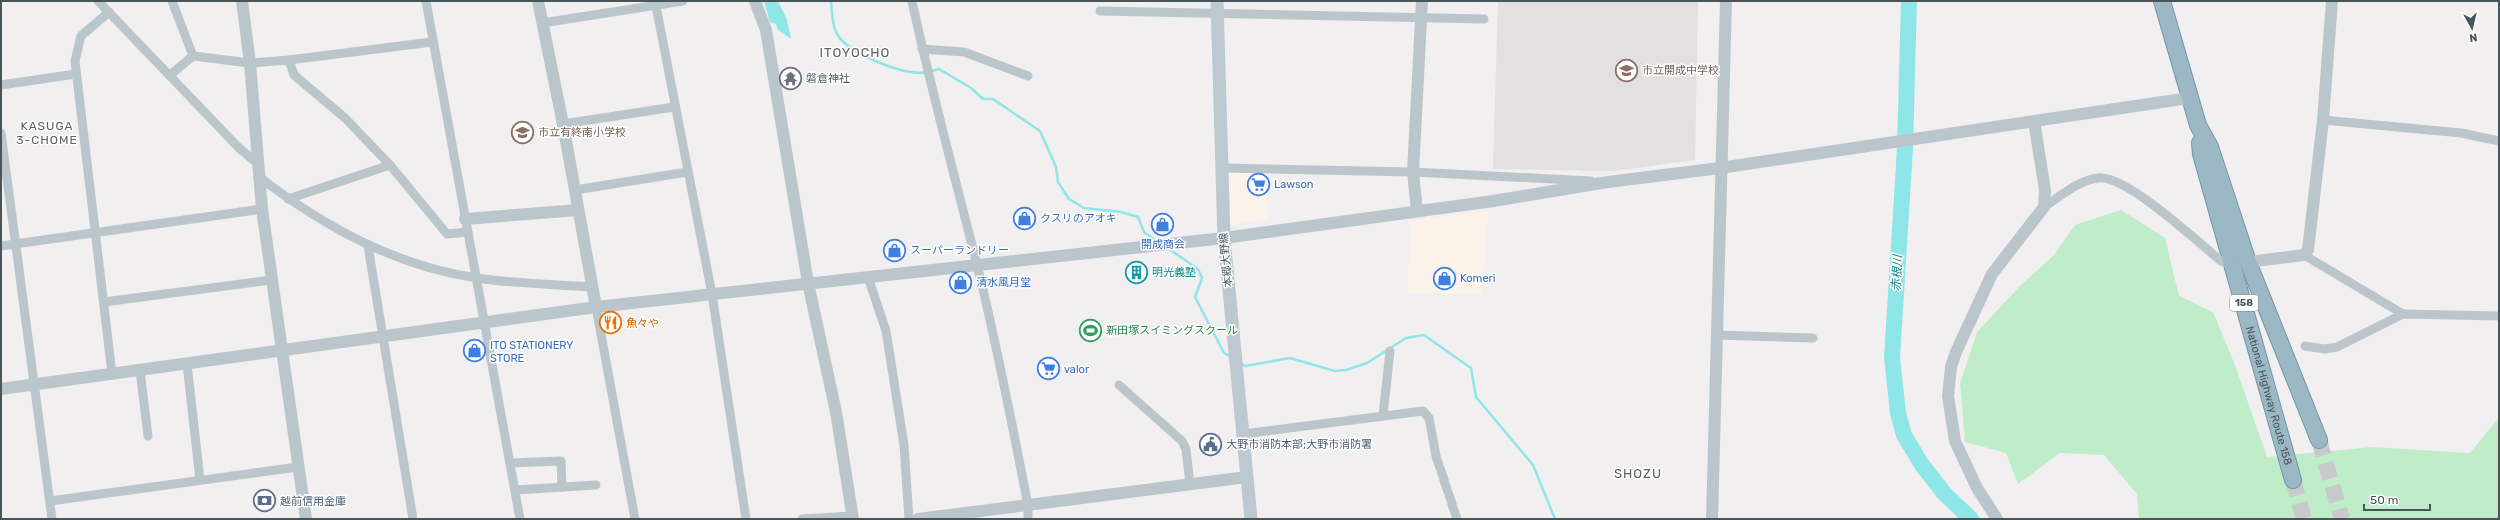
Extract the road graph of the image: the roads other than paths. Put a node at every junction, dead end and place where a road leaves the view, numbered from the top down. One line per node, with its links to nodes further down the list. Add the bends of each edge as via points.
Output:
1 (98, 1): 16 (street)
2 (172, 1): 22 (street)
3 (244, 1): 24 (street)
4 (426, 1): 20 (street)
5 (538, 1): 19 (street)
6 (683, 1): 13 (street)
7 (755, 1): 65 (street, via 766,30)
8 (912, 1): 21 (street)
9 (1422, 1): 17 (street)
10 (1726, 1): 40 (street)
11 (2162, 1): 29 (highway, National Highway Route 158 / 158)
12 (2332, 1): 31 (street)
13 (656, 3): 19 (street); 30 (street)
14 (1217, 7): 15 (street); 17 (street); 39 (main road, 本郷大野線)
15 (1100, 10)
16 (109, 12): 25 (street, via 81,36 75,61); 26 (street)
17 (1421, 18): 18 (street); 42 (street)
18 (1484, 19)
19 (542, 23): 33 (street)
20 (432, 42): 23 (street); 51 (street)
21 (922, 49): 27 (street, via 964,52); 61 (street)
22 (194, 56): 24 (street); 26 (street)
23 (289, 60): 24 (street); 38 (street, via 294,75 344,118)
24 (250, 63): 37 (street)
25 (76, 74): 28 (street); 53 (street)
26 (170, 75): 37 (street, via 239,148)
27 (1028, 76)
28 (1, 85)
29 (2189, 98): 32 (street); 34 (highway, National Highway Route 158 / 158)
30 (674, 107): 33 (street); 41 (street)
31 (2323, 120): 36 (street, via 2461,133); 58 (street, via 2308,250)
32 (2034, 121): 40 (street); 47 (street, via 2045,190)
33 (563, 124): 45 (street)
34 (2198, 125): 59 (highway, National Highway Route 158 / 158, via 2210,147); 60 (highway, National Highway Route 158 / 158, via 2201,154)
35 (1, 133): 55 (street)
36 (2499, 141)
37 (257, 162): 43 (street)
38 (390, 165): 46 (street); 52 (street, via 447,234)
39 (1222, 168): 42 (street); 54 (main road, 本郷大野線)
40 (1720, 168): 44 (street); 73 (street)
41 (687, 172): 45 (street); 67 (street)
42 (1414, 172): 44 (street); 50 (street)
43 (258, 176): 46 (street); 48 (street)
44 (1608, 182): 50 (street)
45 (575, 190): 49 (street)
46 (288, 199): 57 (street)
47 (2044, 208): 60 (street, via 2085,182 2097,178 2112,179 2166,215 2221,261); 114 (street, via 1992,274 1951,367 1948,396 1955,441 1977,488)
48 (262, 209): 53 (street); 64 (street)
49 (578, 210): 51 (street); 66 (street)
50 (1417, 211): 54 (street)
51 (465, 219): 52 (street)
52 (468, 232): 63 (street)
53 (96, 233): 55 (street); 68 (street)
54 (1224, 238): 61 (street); 86 (main road, 本郷大野線)
55 (16, 244): 56 (street); 82 (street)
56 (1, 246)
57 (368, 246): 63 (street, via 420,264); 74 (street)
58 (2304, 255): 59 (street); 70 (street)
59 (2248, 262): 88 (highway, National Highway Route 158 / 158)
60 (2232, 265): 93 (highway, National Highway Route 158 / 158)
61 (977, 266): 62 (street); 99 (street)
62 (868, 277): 65 (street); 108 (street, via 887,339 904,445)
63 (476, 278): 66 (street); 72 (street)
64 (271, 280): 68 (street); 78 (street)
65 (808, 283): 67 (street); 100 (street, via 836,412)
66 (592, 287): 69 (street)
67 (712, 294): 69 (street); 106 (street)
68 (104, 302): 81 (street)
69 (596, 307): 72 (street); 105 (street)
70 (2403, 314): 71 (street); 76 (street, via 2337,347)
71 (2499, 316)
72 (485, 324): 74 (street); 89 (street)
73 (1716, 335): 75 (street); 113 (street)
74 (381, 337): 78 (street); 103 (street)
75 (1812, 338)
76 (2304, 346)
77 (1390, 350): 85 (street)
78 (280, 351): 79 (street); 90 (street)
79 (187, 364): 80 (street); 92 (street)
80 (140, 370): 81 (street); 87 (street)
81 (112, 374): 82 (street)
82 (35, 384): 84 (street); 98 (street)
83 (1119, 385): 94 (street, via 1182,441 1186,449)
84 (1, 389)
85 (1383, 415): 86 (street); 112 (street, via 1422,411 1429,418 1436,456)
86 (1243, 434): 91 (main road, 本郷大野線)
87 (148, 436)
88 (2319, 440)
89 (510, 463): 96 (street, via 561,461); 97 (street)
90 (298, 467): 92 (street); 102 (street)
91 (1247, 477): 94 (street); 111 (main road, 本郷大野線)
92 (200, 480): 98 (street)
93 (2293, 480)
94 (1190, 484): 99 (street)
95 (596, 486): 96 (street)
96 (562, 488): 97 (street)
97 (515, 490): 104 (street)
98 (50, 501): 101 (street)
99 (1028, 505): 109 (street); 110 (street)
100 (852, 517): 107 (street)
101 (52, 519)
102 (306, 519)
103 (412, 519)
104 (520, 519)
105 (635, 519)
106 (746, 519)
107 (802, 519)
108 (909, 519)
109 (918, 519)
110 (1028, 519)
111 (1251, 519)
112 (1457, 519)
113 (1712, 519)
114 (1997, 519)

